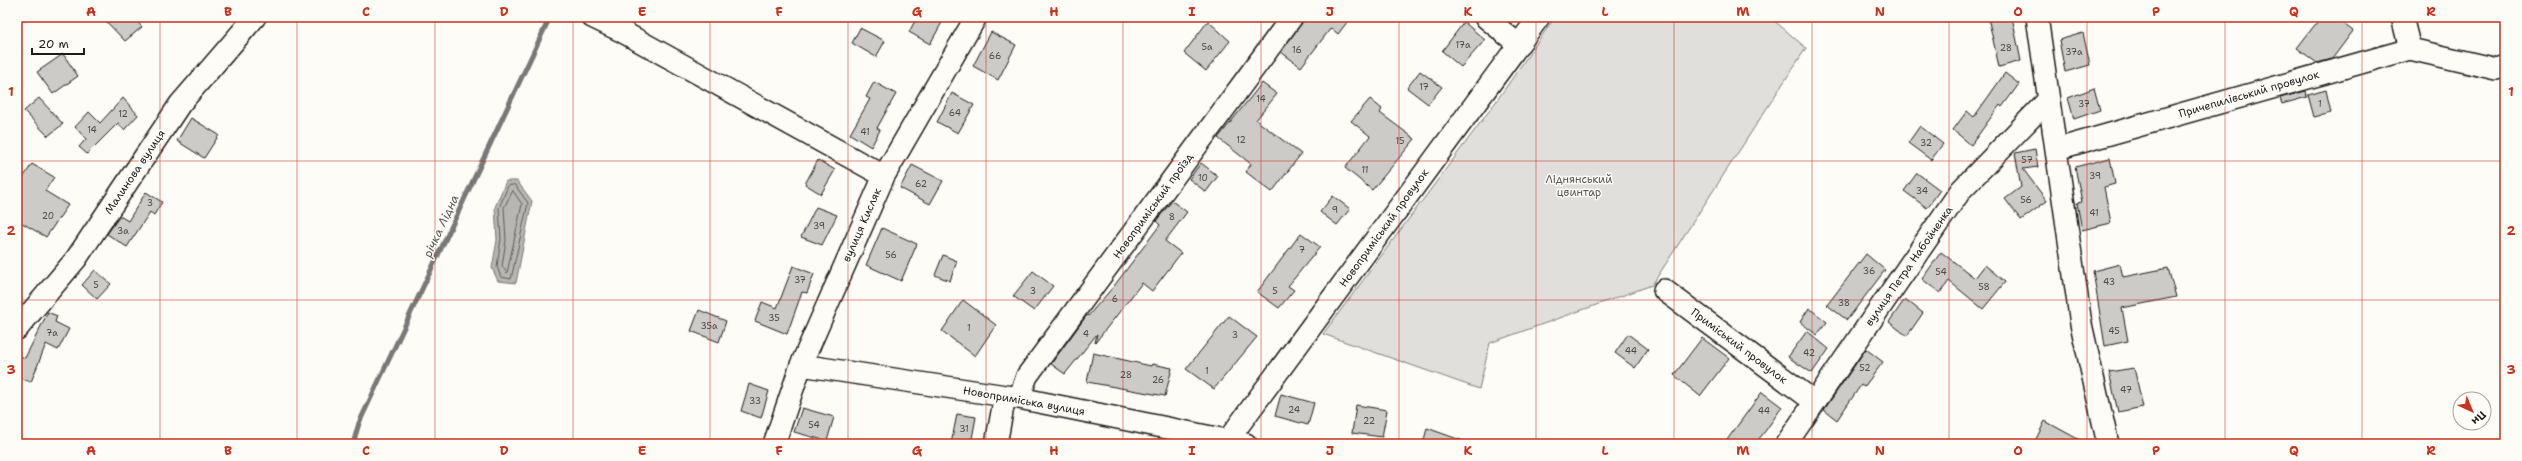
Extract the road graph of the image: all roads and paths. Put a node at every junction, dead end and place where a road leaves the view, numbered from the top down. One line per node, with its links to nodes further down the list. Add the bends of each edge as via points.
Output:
1 (255, 17): 16 (street, Малинова вулиця, via 180,104 76,259)
2 (592, 17): 14 (street)
3 (976, 17): 14 (street, вулиця Кисляк)
4 (1292, 17): 18 (street, Новоприміський проїзд)
5 (1485, 17): 9 (street)
6 (1539, 17): 9 (street, Новоприміський провулок)
7 (2038, 17): 12 (street)
8 (2402, 17): 10 (street)
9 (1519, 45): 20 (street, Новоприміський провулок)
10 (2410, 49): 11 (street, via 2496,69); 13 (street, Причепилівський провулок)
11 (2505, 66)
12 (2048, 100): 13 (street); 19 (street, вулиця Петра Набойченка, via 1961,190)
13 (2057, 149): 24 (street, via 2081,324)
14 (884, 176): 17 (street, вулиця Кисляк)
15 (1664, 290): 19 (street, Приміський провулок)
16 (17, 329)
17 (800, 365): 18 (street, Новоприміська вулиця); 21 (street, вулиця Кисляк)
18 (1012, 397): 20 (street, Новоприміська вулиця); 22 (street, Новоприміський проїзд)
19 (1815, 402): 23 (street, вулиця Петра Набойченка)
20 (1233, 442)
21 (774, 444)
22 (996, 444)
23 (1786, 444)
24 (2108, 444)

